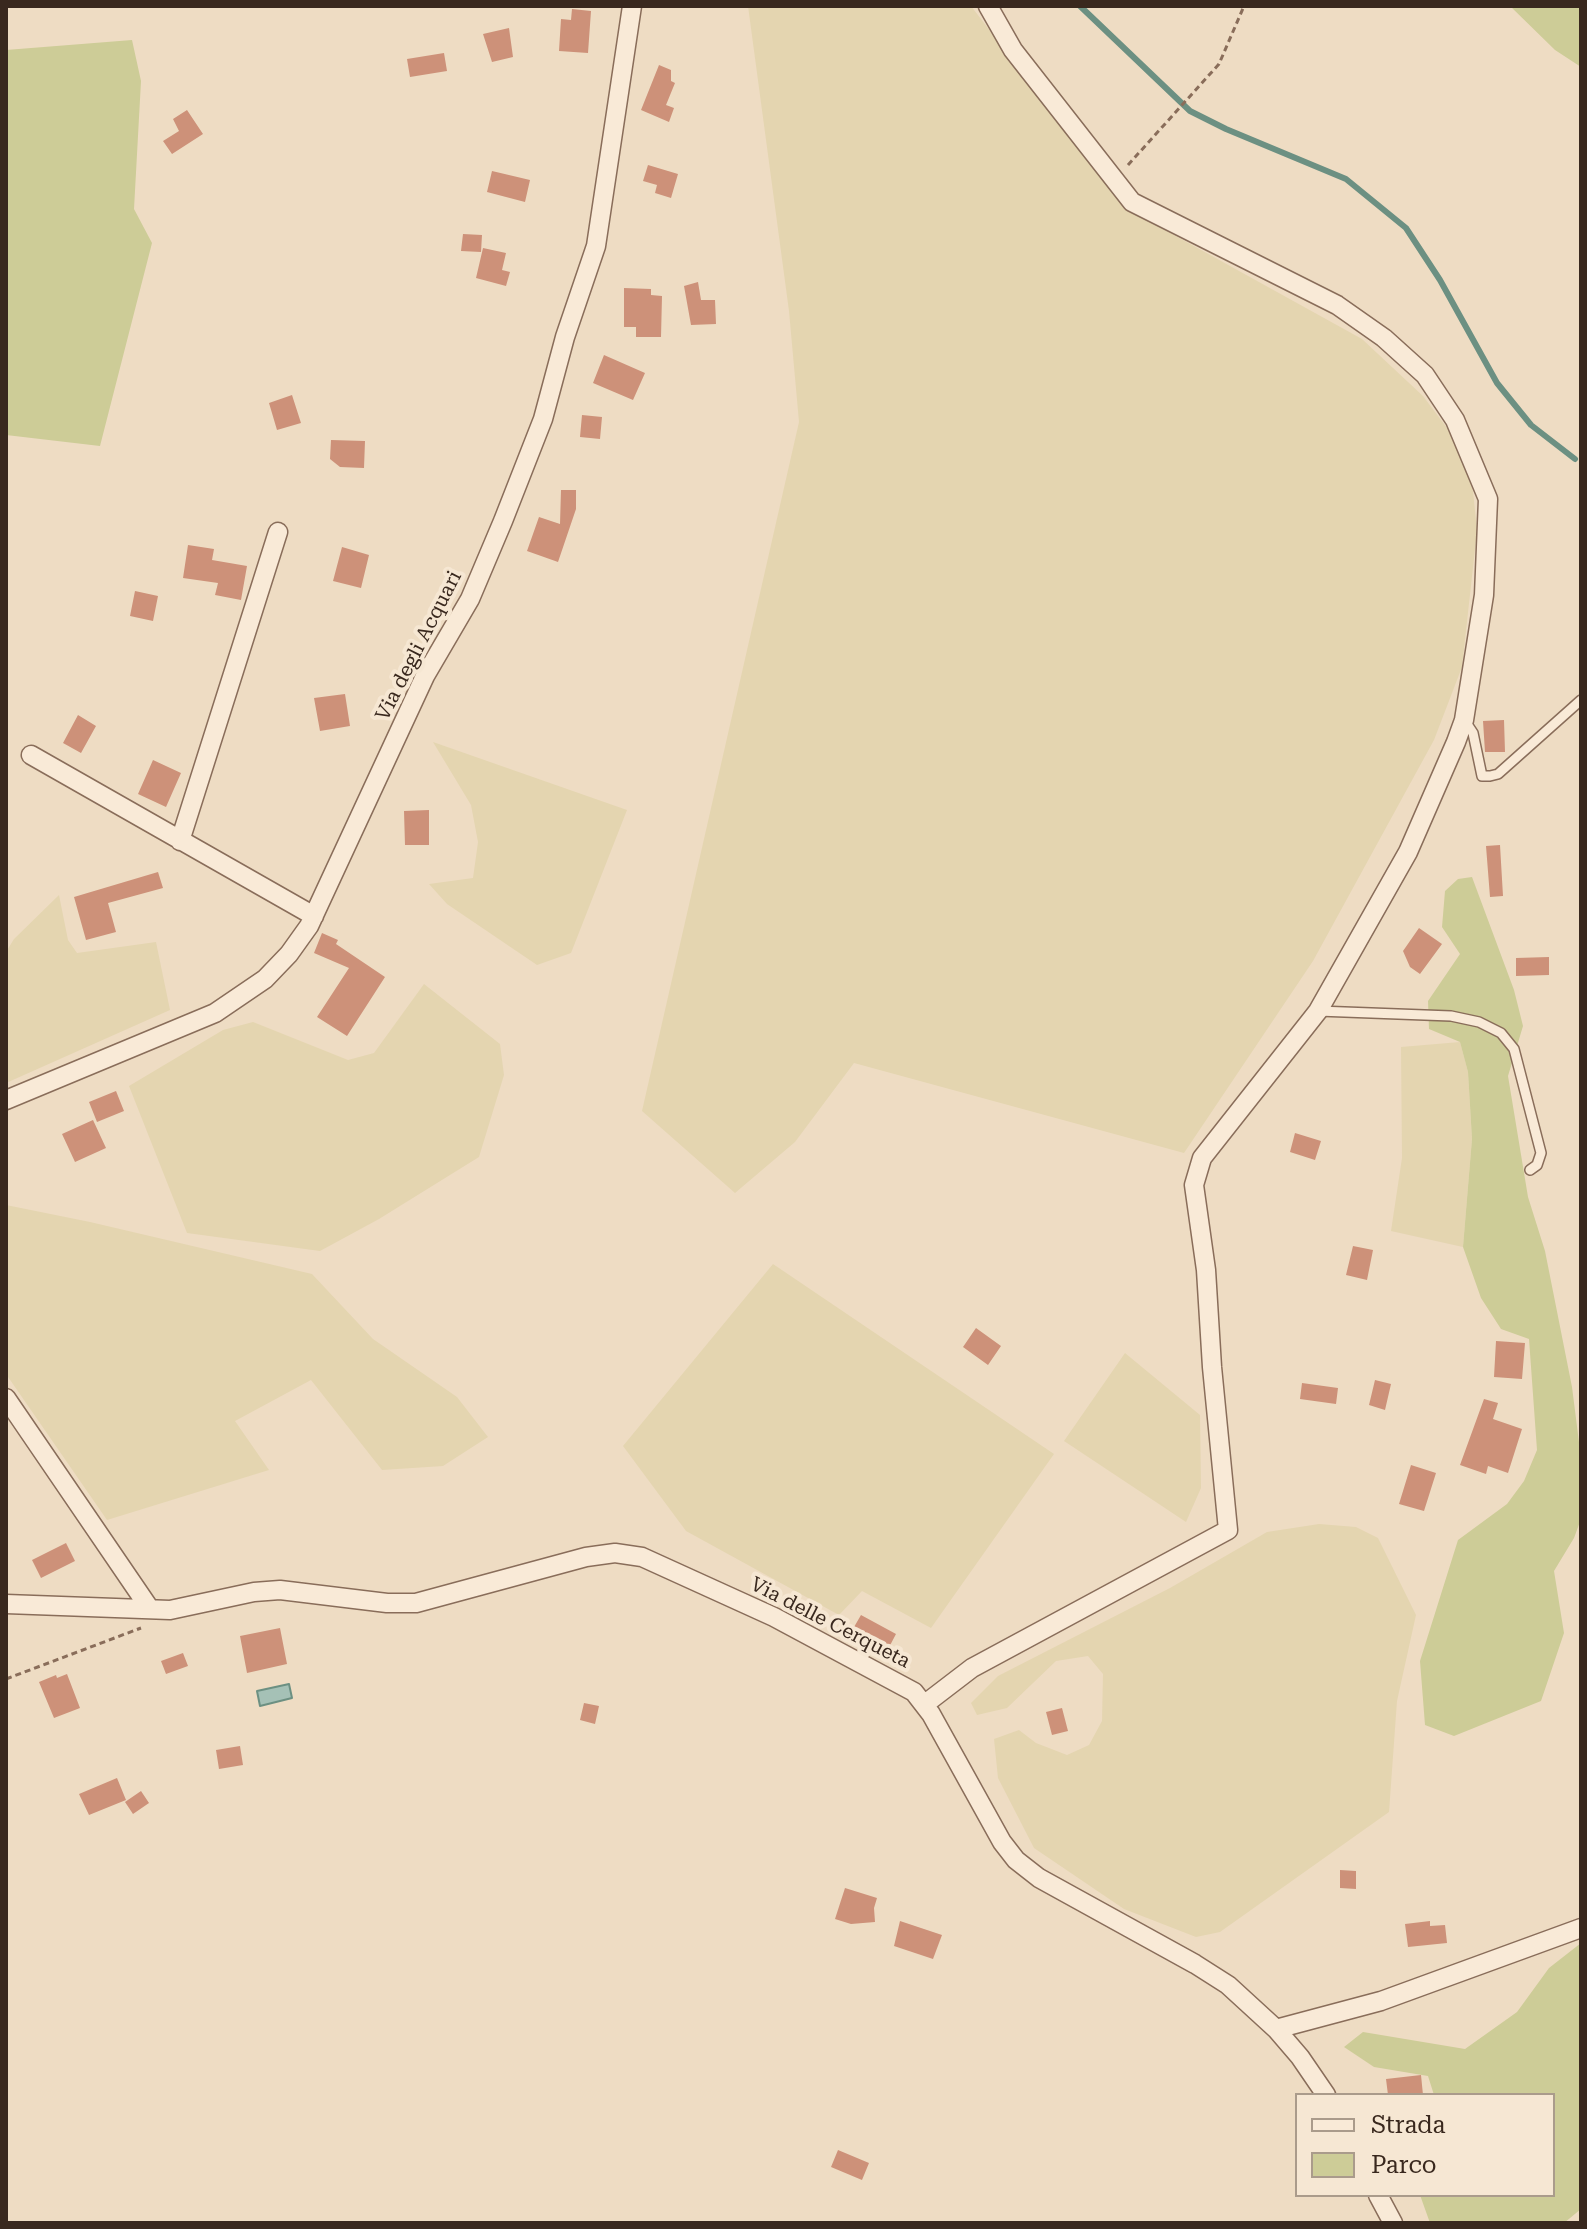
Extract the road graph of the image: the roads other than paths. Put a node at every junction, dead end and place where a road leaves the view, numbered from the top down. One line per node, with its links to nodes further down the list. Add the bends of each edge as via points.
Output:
1 (632, 6): 8 (street, Via degli Acquari, via 596,246 543,419 470,599 430,666)
2 (988, 6): 5 (street, via 1013,50 1132,202 1337,305 1425,375 1455,420 1488,499 1484,595)
3 (278, 532): 7 (street)
4 (1581, 700): 5 (lane, via 1490,776 1482,776 1473,733)
5 (1464, 720): 9 (street, via 1408,852)
6 (31, 755): 7 (street)
7 (180, 841): 8 (street)
8 (314, 916): 10 (street, Via degli Acquari, via 265,979 229,1005)
9 (1318, 1011): 11 (lane, via 1451,1016 1501,1033 1514,1049 1541,1153); 15 (street, via 1202,1158 1194,1185 1228,1530 972,1668)
10 (6, 1100)
11 (1530, 1170)
12 (6, 1398): 14 (street)
13 (6, 1604): 14 (street, Via delle Cerqueta)
14 (150, 1609): 15 (street, Via delle Cerqueta, via 273,1590 416,1603 574,1559 623,1553 789,1625 903,1684)
15 (925, 1704): 17 (street, Via delle Cerqueta, via 1002,1842 1021,1865 1220,1980)
16 (1581, 1928): 17 (street, via 1372,2004)
17 (1276, 2029): 18 (street, Via delle Cerqueta)
18 (1325, 2093)
19 (1379, 2197): 20 (street)
20 (1393, 2223)

